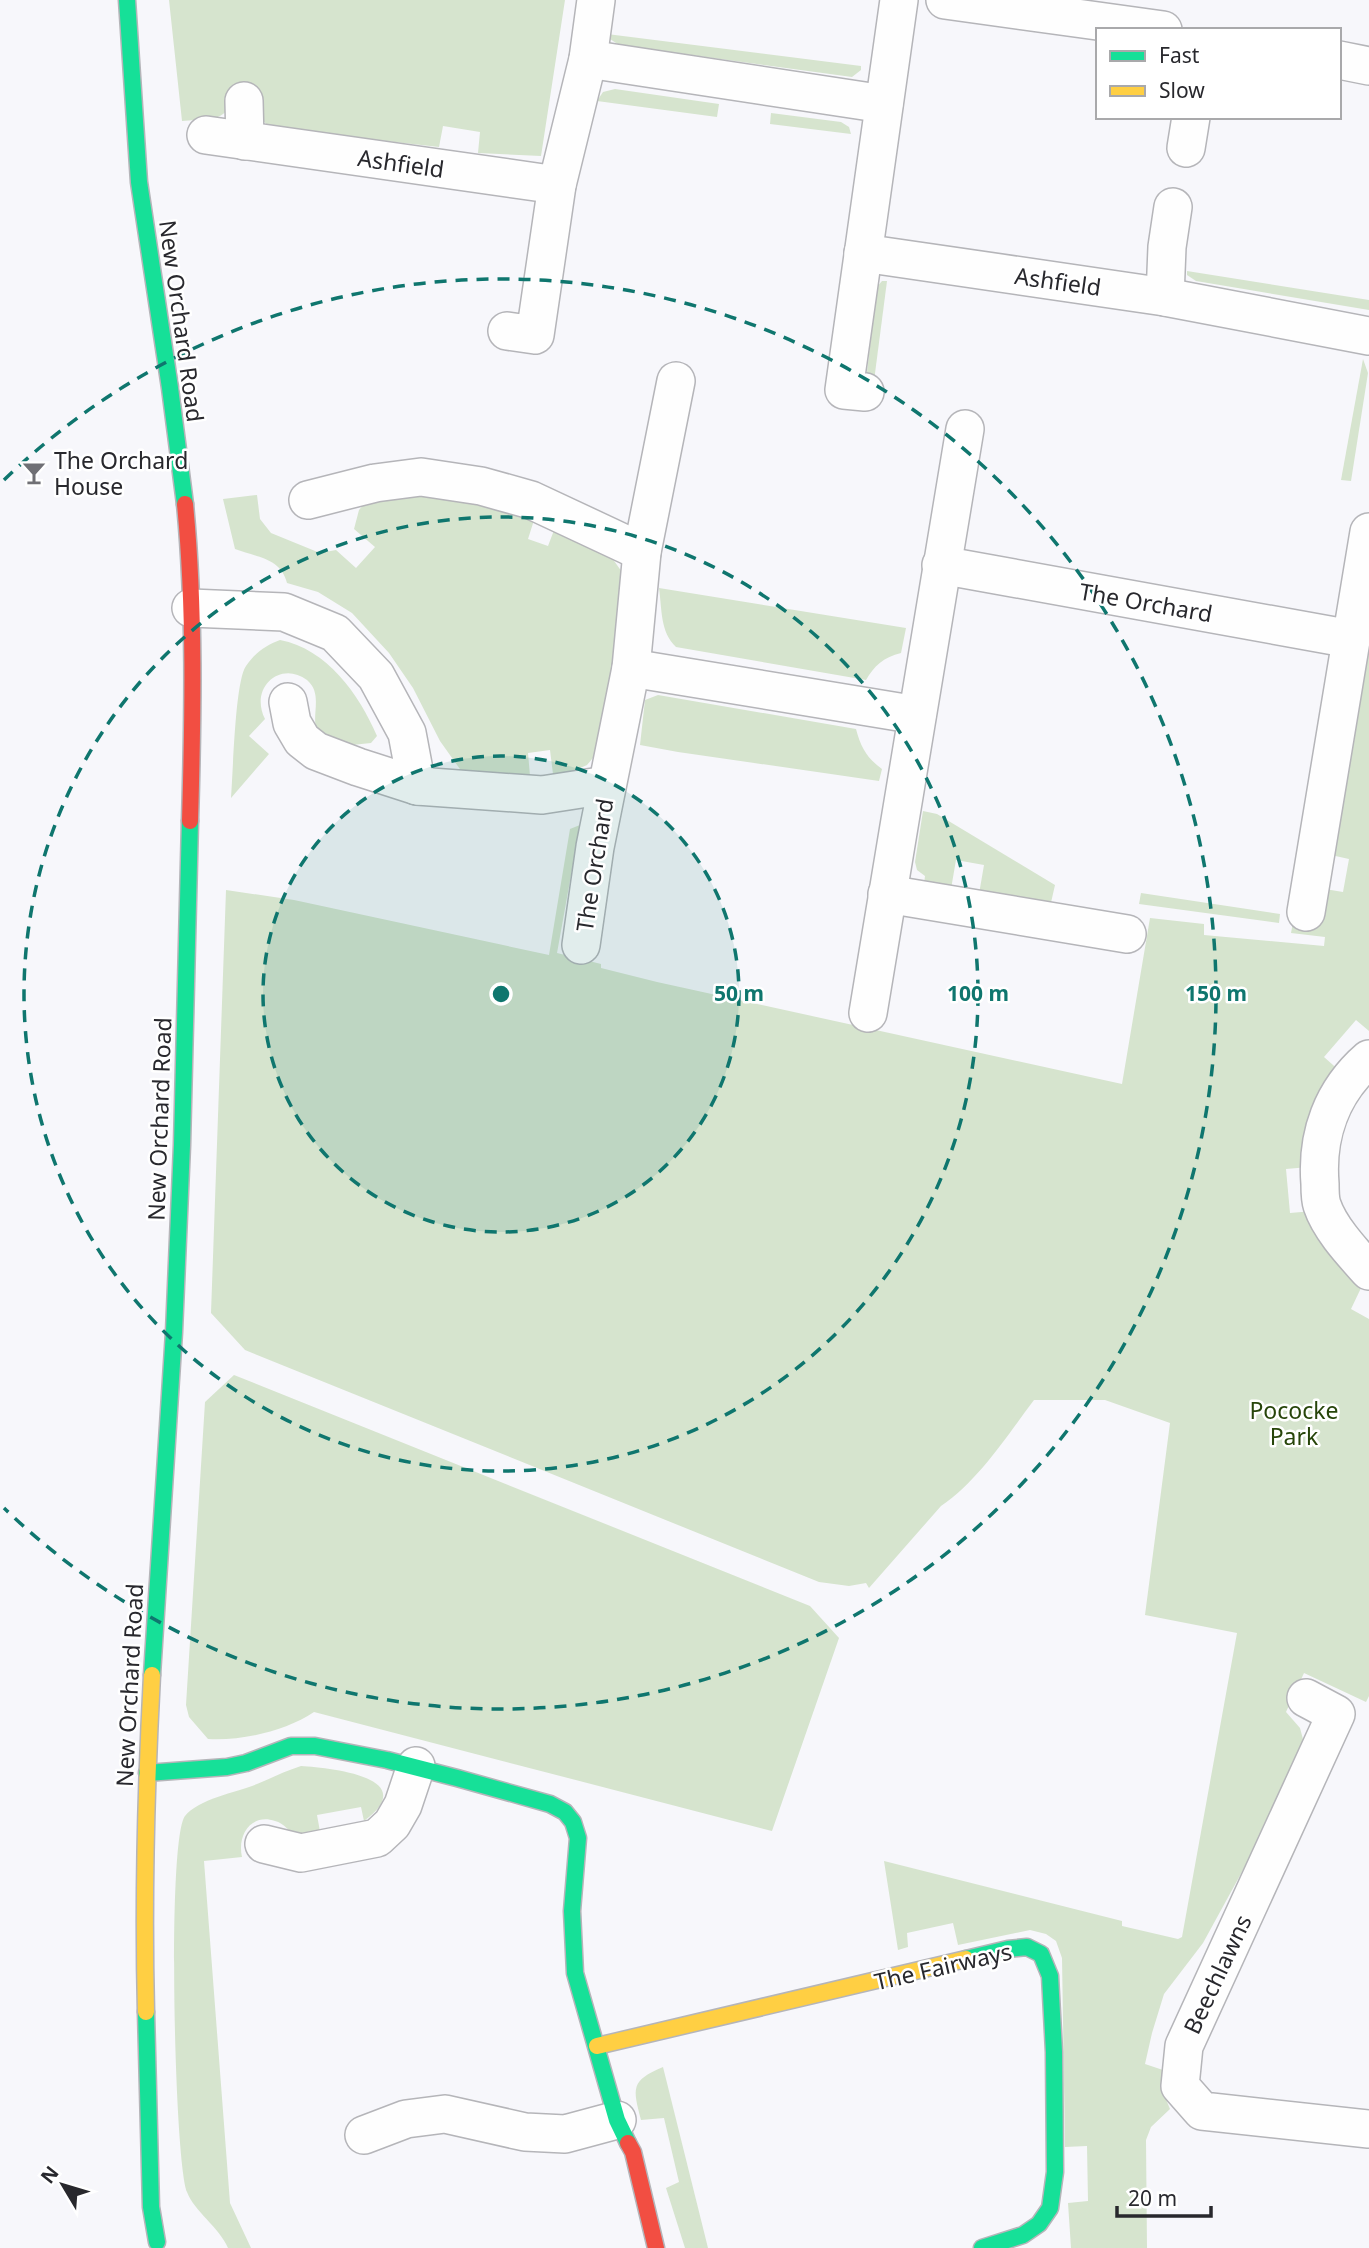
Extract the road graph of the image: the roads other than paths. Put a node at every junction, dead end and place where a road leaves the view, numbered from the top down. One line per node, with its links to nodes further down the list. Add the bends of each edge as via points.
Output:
1 (127, 0): 26 (street, New Orchard Road, via 139,182 185,507)
2 (596, 0): 6 (street)
3 (899, 0): 10 (street)
4 (945, 0): 5 (street)
5 (1148, 28)
6 (588, 59): 10 (street); 13 (street)
7 (1341, 60): 8 (street)
8 (1369, 66)
9 (244, 101): 12 (street)
10 (884, 104): 15 (street)
11 (206, 135): 12 (street, Ashfield)
12 (245, 141): 13 (street, Ashfield)
13 (557, 185): 17 (street, via 535,335)
14 (1173, 207): 16 (street)
15 (863, 253): 16 (street, Ashfield); 20 (street, via 844,390)
16 (1165, 297): 18 (street)
17 (507, 331)
18 (1369, 336)
19 (676, 381): 24 (street, The Orchard)
20 (865, 392)
21 (965, 429): 25 (street)
22 (308, 500): 24 (street, via 421,477 481,486 531,500)
23 (1369, 532): 27 (street)
24 (642, 552): 28 (street, The Orchard)
25 (941, 565): 27 (street, The Orchard); 30 (street)
26 (191, 608): 32 (street, via 284,612 335,633 376,676 407,733); 42 (street, New Orchard Road, via 193,711 182,1145)
27 (1351, 639): 34 (street)
28 (631, 668): 30 (street); 31 (street, The Orchard)
29 (288, 702): 32 (street, The Orchard, via 292,723 316,751)
30 (917, 715): 33 (street)
31 (607, 785): 32 (street, The Orchard, via 542,795); 36 (street, The Orchard)
32 (417, 786)
33 (887, 894): 35 (street); 37 (street)
34 (1306, 912)
35 (1128, 934)
36 (581, 945)
37 (868, 1013)
38 (1369, 1059): 39 (street, via 1352,1073 1328,1115 1318,1159 1322,1205 1345,1245)
39 (1369, 1271)
40 (1306, 1698): 46 (street, Beechlawns, via 1336,1714 1184,2046 1180,2086 1202,2111)
41 (416, 1766): 42 (street, via 300,1745 242,1764); 43 (street, via 403,1805 377,1838 301,1853); 44 (street, via 550,1804 573,1822 578,1838 572,1911 575,1973)
42 (147, 1773): 49 (street, New Orchard Road, via 144,1932 151,2207)
43 (264, 1844)
44 (597, 2046): 45 (street); 48 (street, The Fairways, via 1027,1947 1041,1954 1050,1976 1055,2172 1050,2208)
45 (617, 2120): 47 (street, via 565,2134 525,2132 445,2115 405,2119); 50 (street, via 633,2152)
46 (1369, 2129)
47 (364, 2136)
48 (1028, 2242): 51 (street, The Fairways)
49 (157, 2243)
50 (656, 2248)
51 (982, 2248)

